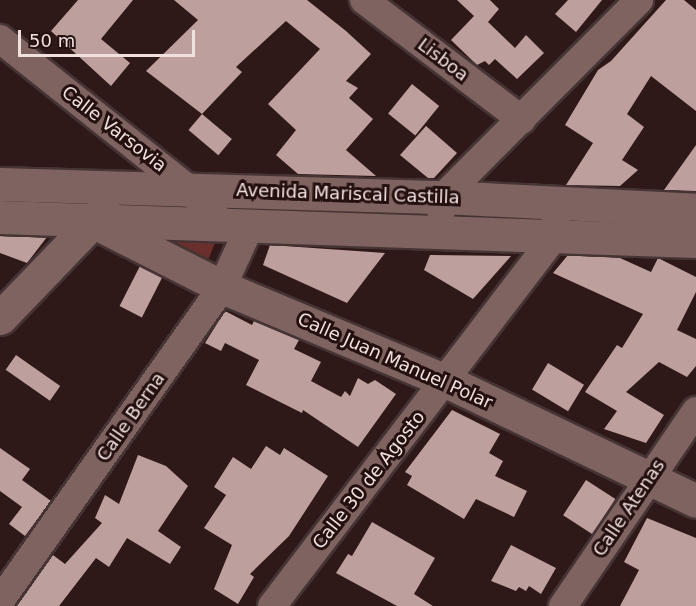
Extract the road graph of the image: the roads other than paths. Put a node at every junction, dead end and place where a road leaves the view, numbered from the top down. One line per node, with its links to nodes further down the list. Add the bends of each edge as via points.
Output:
1 (364, 0): 4 (street, Lisboa)
2 (639, 0): 4 (street)
3 (0, 39): 7 (street, Calle Varsovia)
4 (522, 120): 8 (street)
5 (0, 184): 6 (main road, Avenida Mariscal Castilla)
6 (126, 187): 7 (main road, Avenida Mariscal Castilla); 12 (main road)
7 (187, 188): 8 (main road, Avenida Mariscal Castilla); 13 (street, Calle Varsovia)
8 (443, 197): 9 (main road, Avenida Mariscal Castilla); 14 (street)
9 (556, 203): 10 (main road, Avenida Mariscal Castilla); 15 (street)
10 (696, 210)
11 (0, 217): 12 (main road, Avenida Mariscal Castilla)
12 (93, 221): 13 (main road, Avenida Mariscal Castilla); 17 (main road, Calle Juan Manuel Polar); 18 (main road)
13 (236, 225): 14 (main road, Avenida Mariscal Castilla); 17 (street, Calle Berna)
14 (439, 231): 15 (main road, Avenida Mariscal Castilla)
15 (555, 236): 16 (main road, Avenida Mariscal Castilla); 19 (street, Calle 30 de Agosto)
16 (696, 241)
17 (222, 287): 19 (main road, Calle Juan Manuel Polar); 23 (street, Calle Berna)
18 (0, 318)
19 (446, 381): 21 (main road, Calle Juan Manuel Polar); 24 (street, Calle 30 de Agosto)
20 (696, 411): 21 (street, Calle Atenas)
21 (650, 478): 22 (main road, Calle Juan Manuel Polar); 25 (street, Calle Atenas)
22 (696, 501)
23 (0, 601)
24 (272, 606)
25 (563, 606)

